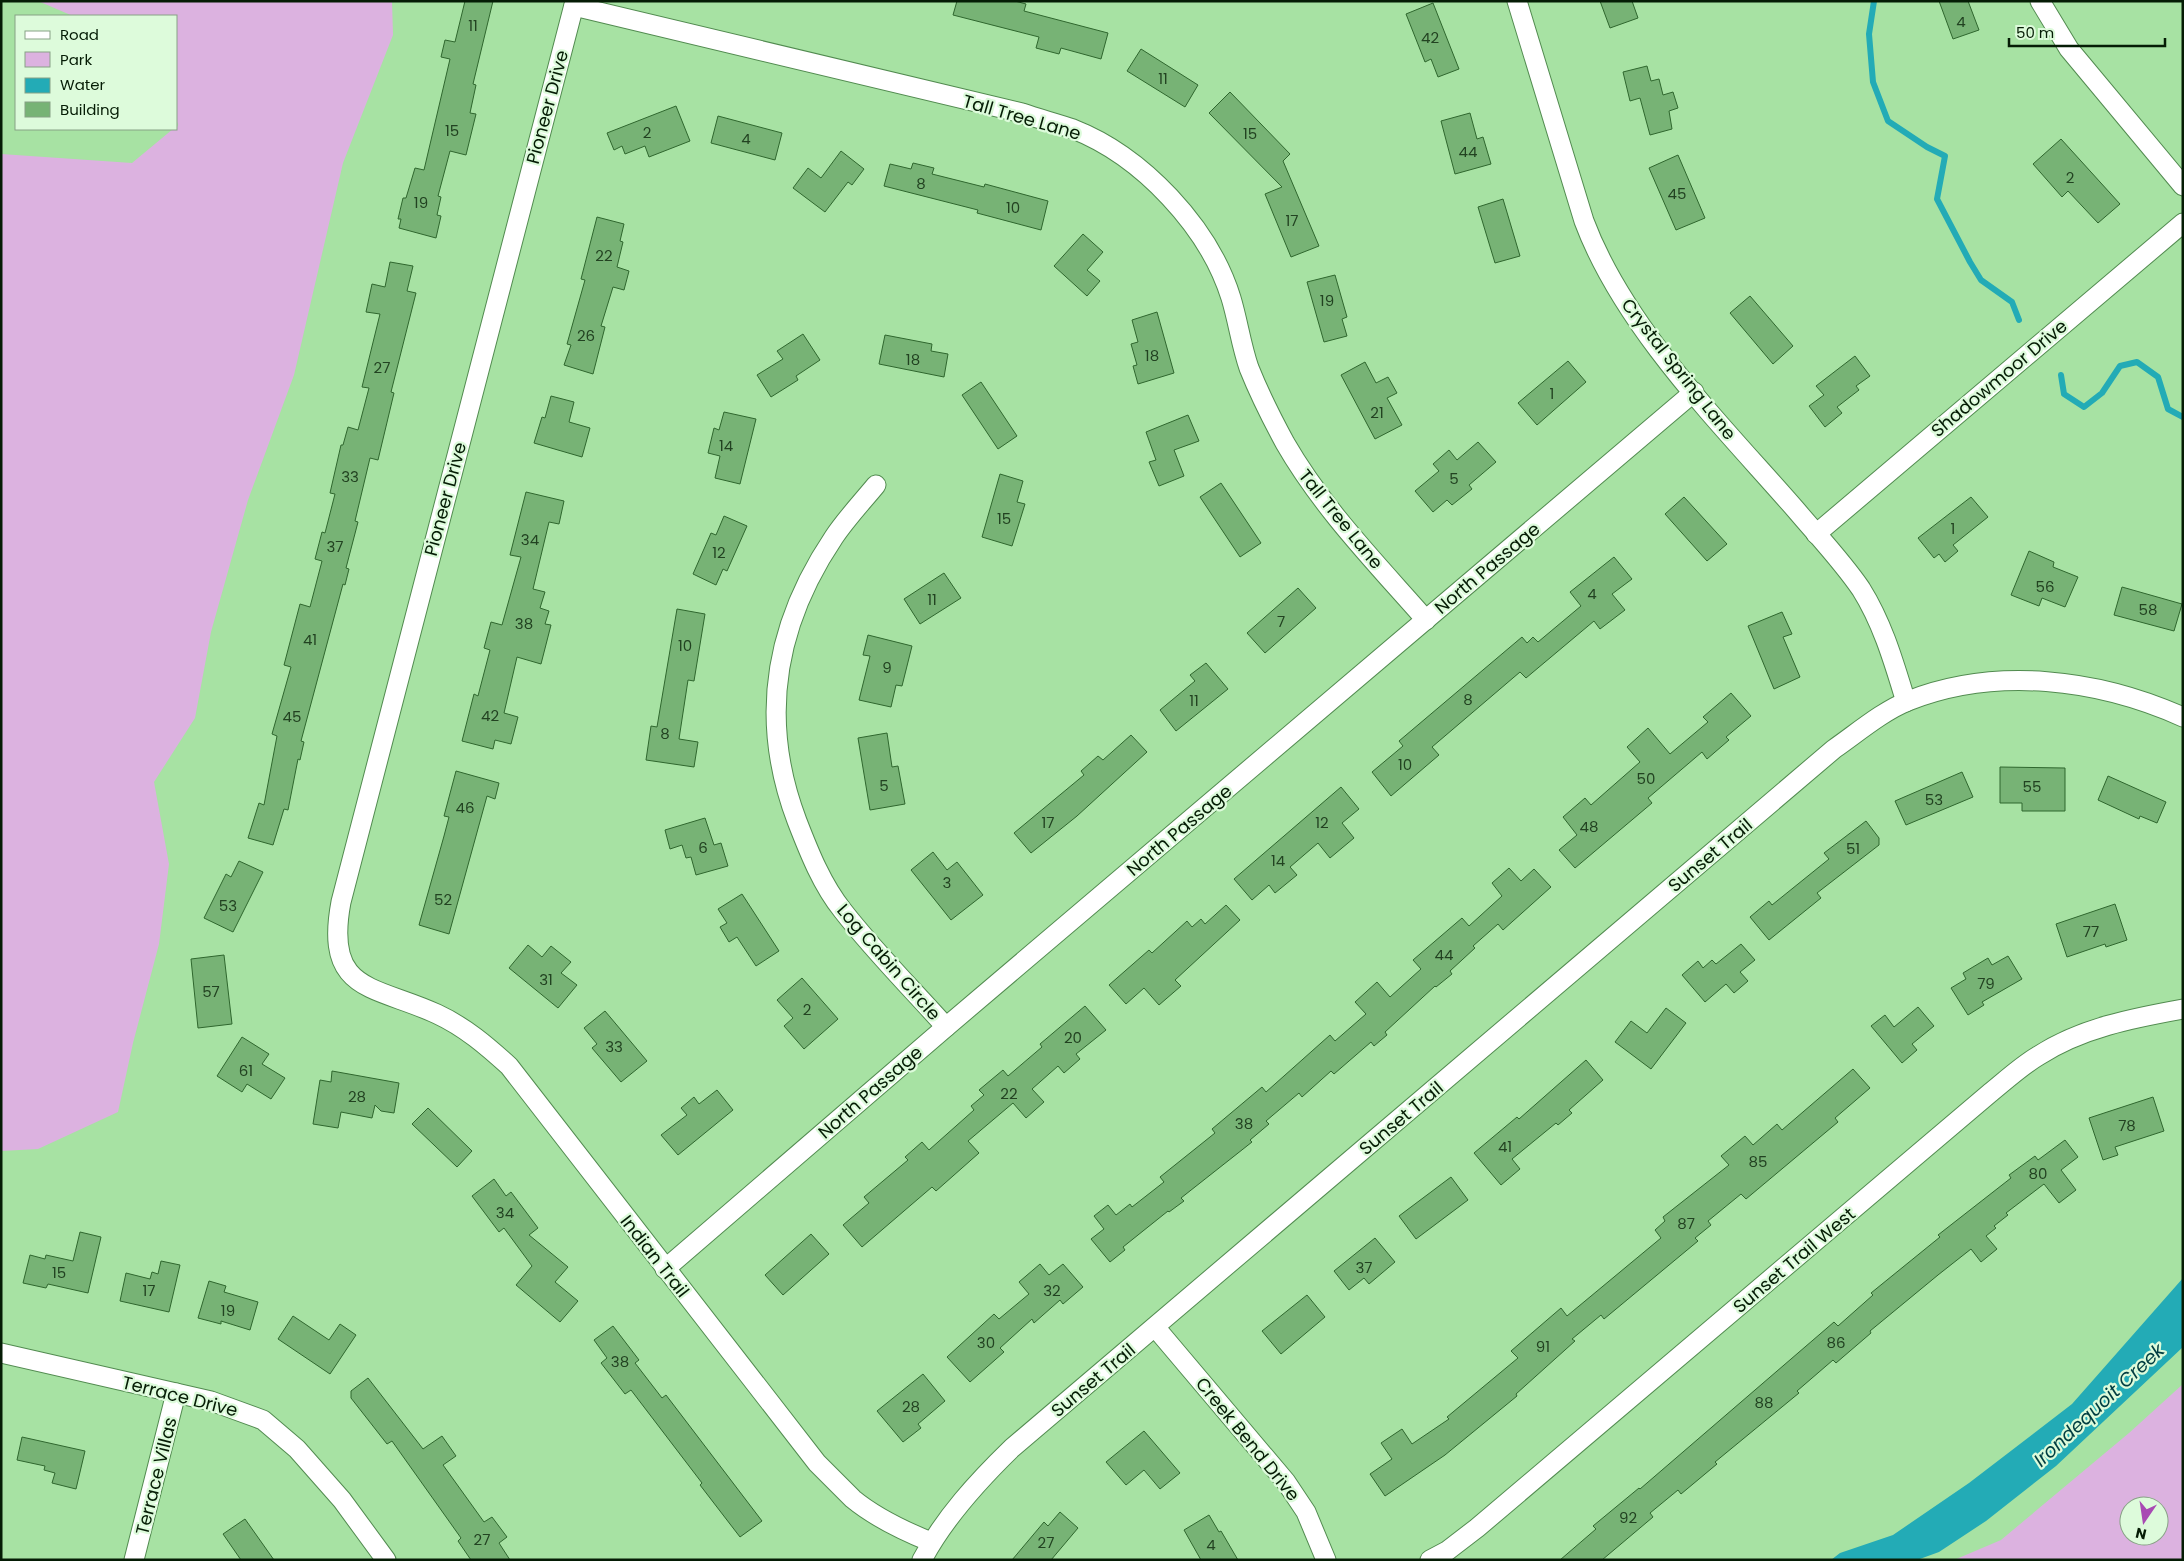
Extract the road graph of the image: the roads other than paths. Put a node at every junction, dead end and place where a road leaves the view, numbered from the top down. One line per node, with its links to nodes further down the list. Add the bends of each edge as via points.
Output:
1 (1517, 1): 6 (street, Crystal Spring Lane, via 1594,248 1638,322)
2 (2040, 1): 4 (street, via 2069,49)
3 (574, 3): 9 (street, Tall Tree Lane, via 1022,113 1073,129 1122,157 1173,201 1213,255 1231,297 1249,366 1306,478); 12 (street, Pioneer Drive, via 340,902 337,944 347,971 356,982)
4 (2183, 186)
5 (2183, 223): 8 (street, Shadowmoor Drive)
6 (1694, 392): 8 (street, Crystal Spring Lane); 9 (street, North Passage)
7 (876, 485): 14 (street, Log Cabin Circle, via 834,537 811,576 794,616 783,648 776,685 776,732 792,807 806,847 821,876 842,911)
8 (1816, 534): 10 (street, Crystal Spring Lane, via 1860,589 1876,617)
9 (1426, 620): 14 (street, North Passage)
10 (1906, 702): 11 (street, via 1989,683 2047,682 2113,692); 16 (street, Sunset Trail, via 1834,749)
11 (2183, 717)
12 (368, 988): 15 (street, Indian Trail, via 455,1023 509,1066)
13 (2183, 1009): 24 (street, Sunset Trail West, via 2082,1034 2037,1056 1484,1522)
14 (946, 1027): 15 (street, North Passage)
15 (665, 1269): 19 (street, Indian Trail, via 817,1463 876,1516)
16 (1155, 1327): 19 (street, Sunset Trail, via 1012,1448 983,1476); 23 (street, Creek Bend Drive, via 1286,1482 1306,1512)
17 (1, 1354): 18 (street, Terrace Drive)
18 (176, 1393): 20 (street, Terrace Villas); 21 (street, Terrace Drive, via 239,1410 263,1420 280,1433 342,1500)
19 (931, 1542): 22 (street, Sunset Trail)
20 (134, 1560)
21 (386, 1560)
22 (922, 1560)
23 (1326, 1560)
24 (1430, 1560)

